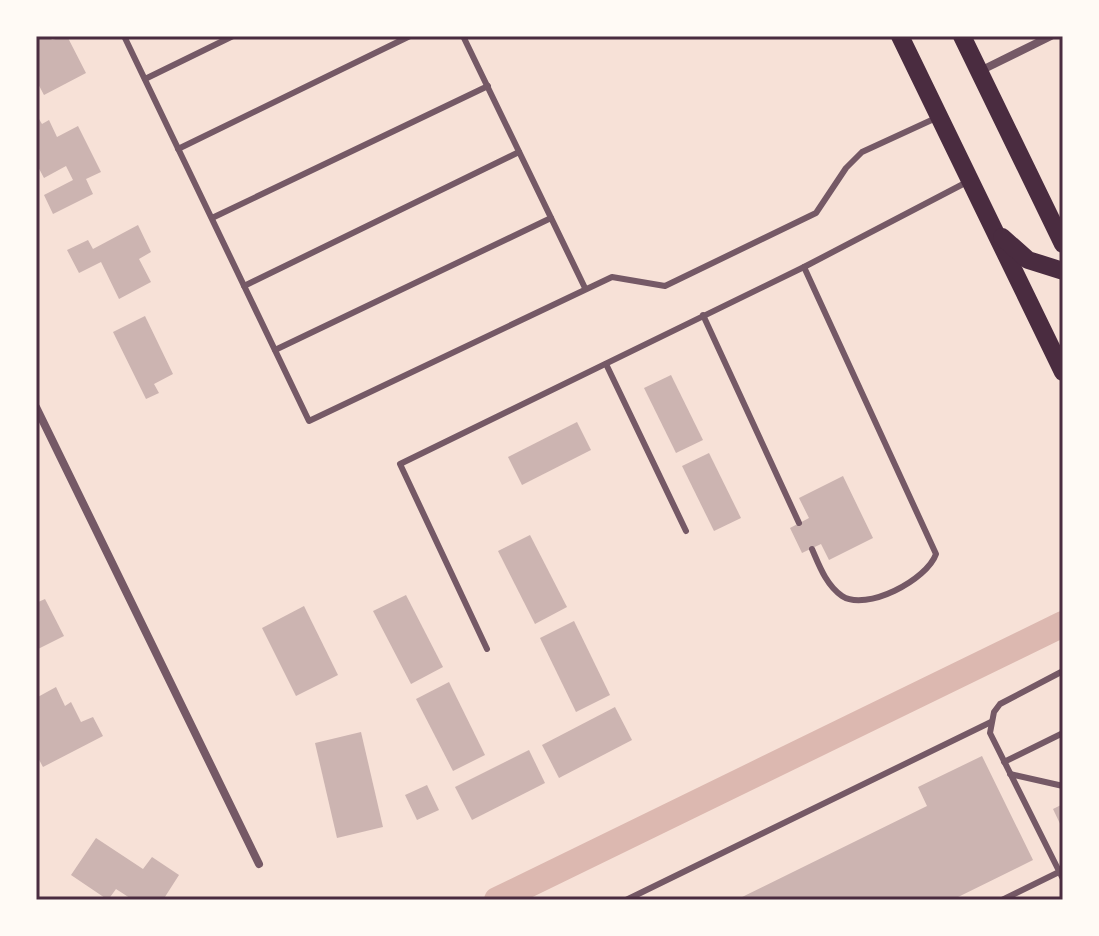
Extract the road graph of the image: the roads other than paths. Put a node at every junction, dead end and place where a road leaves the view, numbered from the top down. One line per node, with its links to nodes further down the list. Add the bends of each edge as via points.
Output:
1 (124, 36): 10 (lane)
2 (233, 36): 10 (lane)
3 (410, 36): 13 (lane)
4 (463, 36): 11 (lane)
5 (900, 36): 12 (main road)
6 (962, 36): 9 (main road)
7 (1051, 36): 8 (street)
8 (1037, 39): 9 (street)
9 (979, 72): 19 (main road)
10 (145, 79): 13 (lane)
11 (488, 86): 14 (lane); 16 (lane)
12 (939, 117): 15 (main road); 23 (lane, via 862,152 816,213 665,286 612,277)
13 (178, 149): 16 (lane)
14 (519, 152): 17 (lane); 22 (lane)
15 (970, 180): 18 (main road); 20 (lane)
16 (212, 218): 22 (lane)
17 (551, 218): 23 (lane); 25 (lane)
18 (994, 230): 21 (main road, via 1028,260); 26 (main road)
19 (1063, 244)
20 (804, 267): 24 (lane); 31 (lane, via 936,554 916,580 856,602 827,581)
21 (1063, 271)
22 (244, 286): 25 (lane)
23 (585, 288): 25 (lane, via 309,421)
24 (703, 315): 27 (lane); 29 (lane)
25 (275, 350)
26 (1060, 361)
27 (606, 364): 30 (lane); 32 (lane, via 400,464)
28 (36, 407): 39 (street)
29 (799, 523)
30 (686, 531)
31 (812, 549)
32 (487, 649)
33 (1063, 671): 34 (lane, via 1008,698)
34 (991, 722): 36 (lane, via 990,733); 41 (lane)
35 (1063, 733): 36 (lane)
36 (1004, 762): 37 (lane)
37 (1010, 774): 38 (lane); 40 (lane)
38 (1063, 786)
39 (259, 864)
40 (1061, 876): 42 (lane)
41 (626, 900)
42 (1002, 900)

